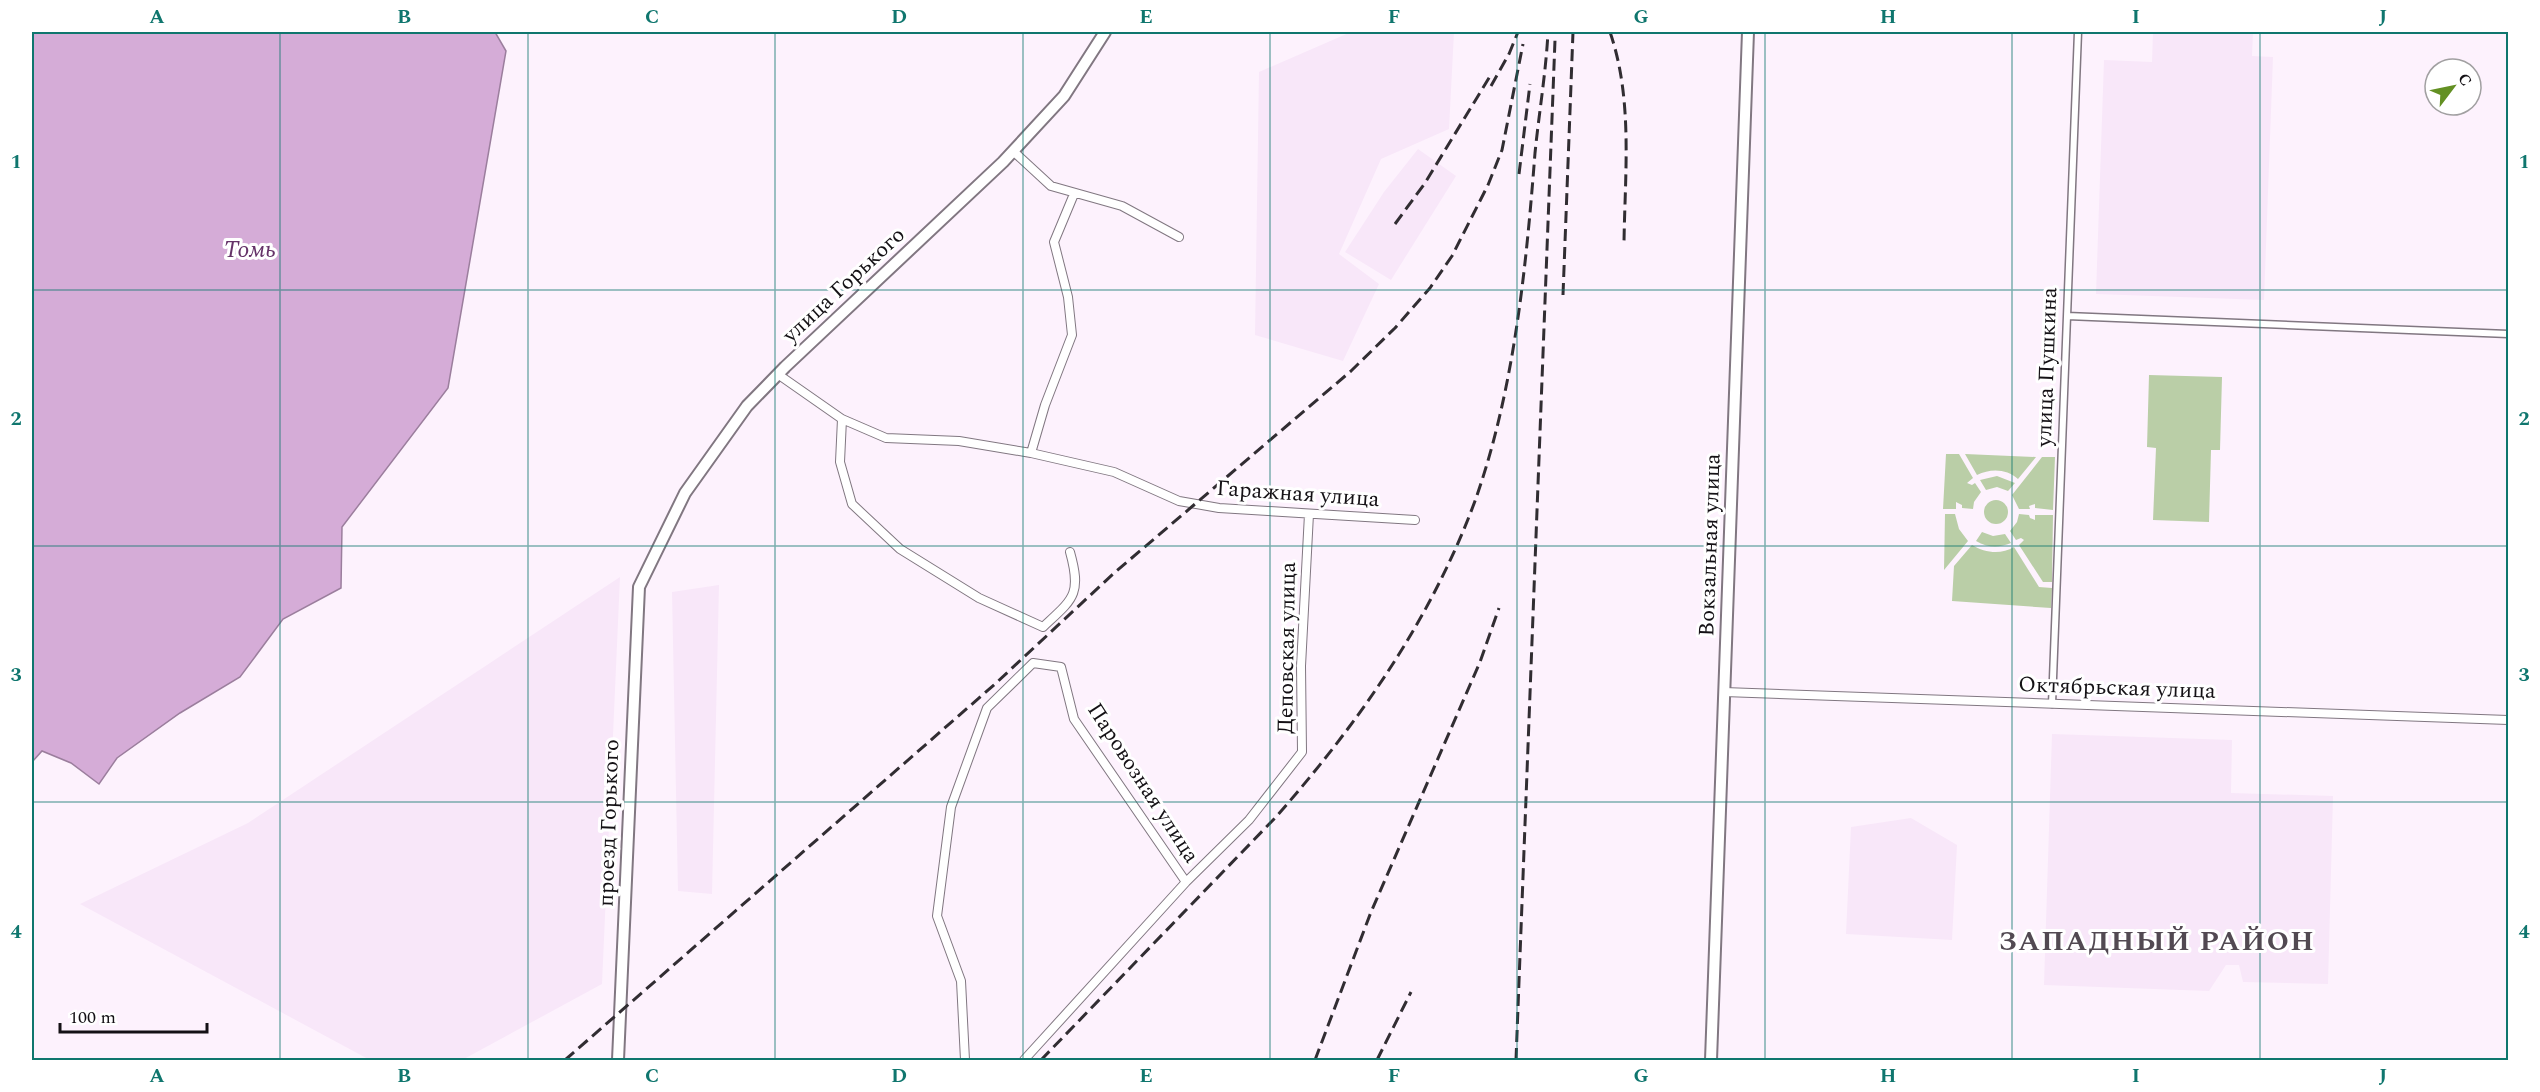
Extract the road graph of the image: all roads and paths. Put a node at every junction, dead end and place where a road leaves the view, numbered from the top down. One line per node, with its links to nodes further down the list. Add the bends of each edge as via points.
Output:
1 (1105, 32): 4 (main road, улица Горького, via 1064,96)
2 (1748, 32): 16 (main road, Вокзальная улица)
3 (2078, 32): 7 (street, улица Пушкина)
4 (1013, 151): 5 (street, via 1051,186); 9 (main road, улица Горького)
5 (1074, 194): 6 (street, via 1122,206); 11 (street, via 1054,243 1068,297 1072,335)
6 (1179, 237)
7 (2067, 316): 8 (street); 17 (street, улица Пушкина)
8 (2508, 334)
9 (778, 375): 10 (street); 15 (main road, улица Горького, via 747,406 685,493)
10 (842, 419): 11 (street, via 886,438 959,441); 14 (street, via 840,462 852,504 900,549 979,598 1044,627 1072,600 1076,575)
11 (1031, 453): 12 (street, Гаражная улица, via 1114,472 1179,501)
12 (1309, 514): 13 (street, Гаражная улица); 19 (street, Деповская улица, via 1301,666 1302,752 1249,820)
13 (1415, 520)
14 (1070, 552)
15 (639, 587): 20 (main road, проезд Горького)
16 (1724, 692): 17 (street, Октябрьская улица); 23 (main road, Вокзальная улица)
17 (2052, 704): 18 (street, Октябрьская улица)
18 (2508, 720)
19 (1186, 882): 21 (street, Паровозная улица, via 1074,719 1061,667 1033,663 987,708 951,807 937,916 961,981); 22 (street, Паровозная улица)
20 (618, 1060)
21 (965, 1060)
22 (1024, 1060)
23 (1711, 1060)

